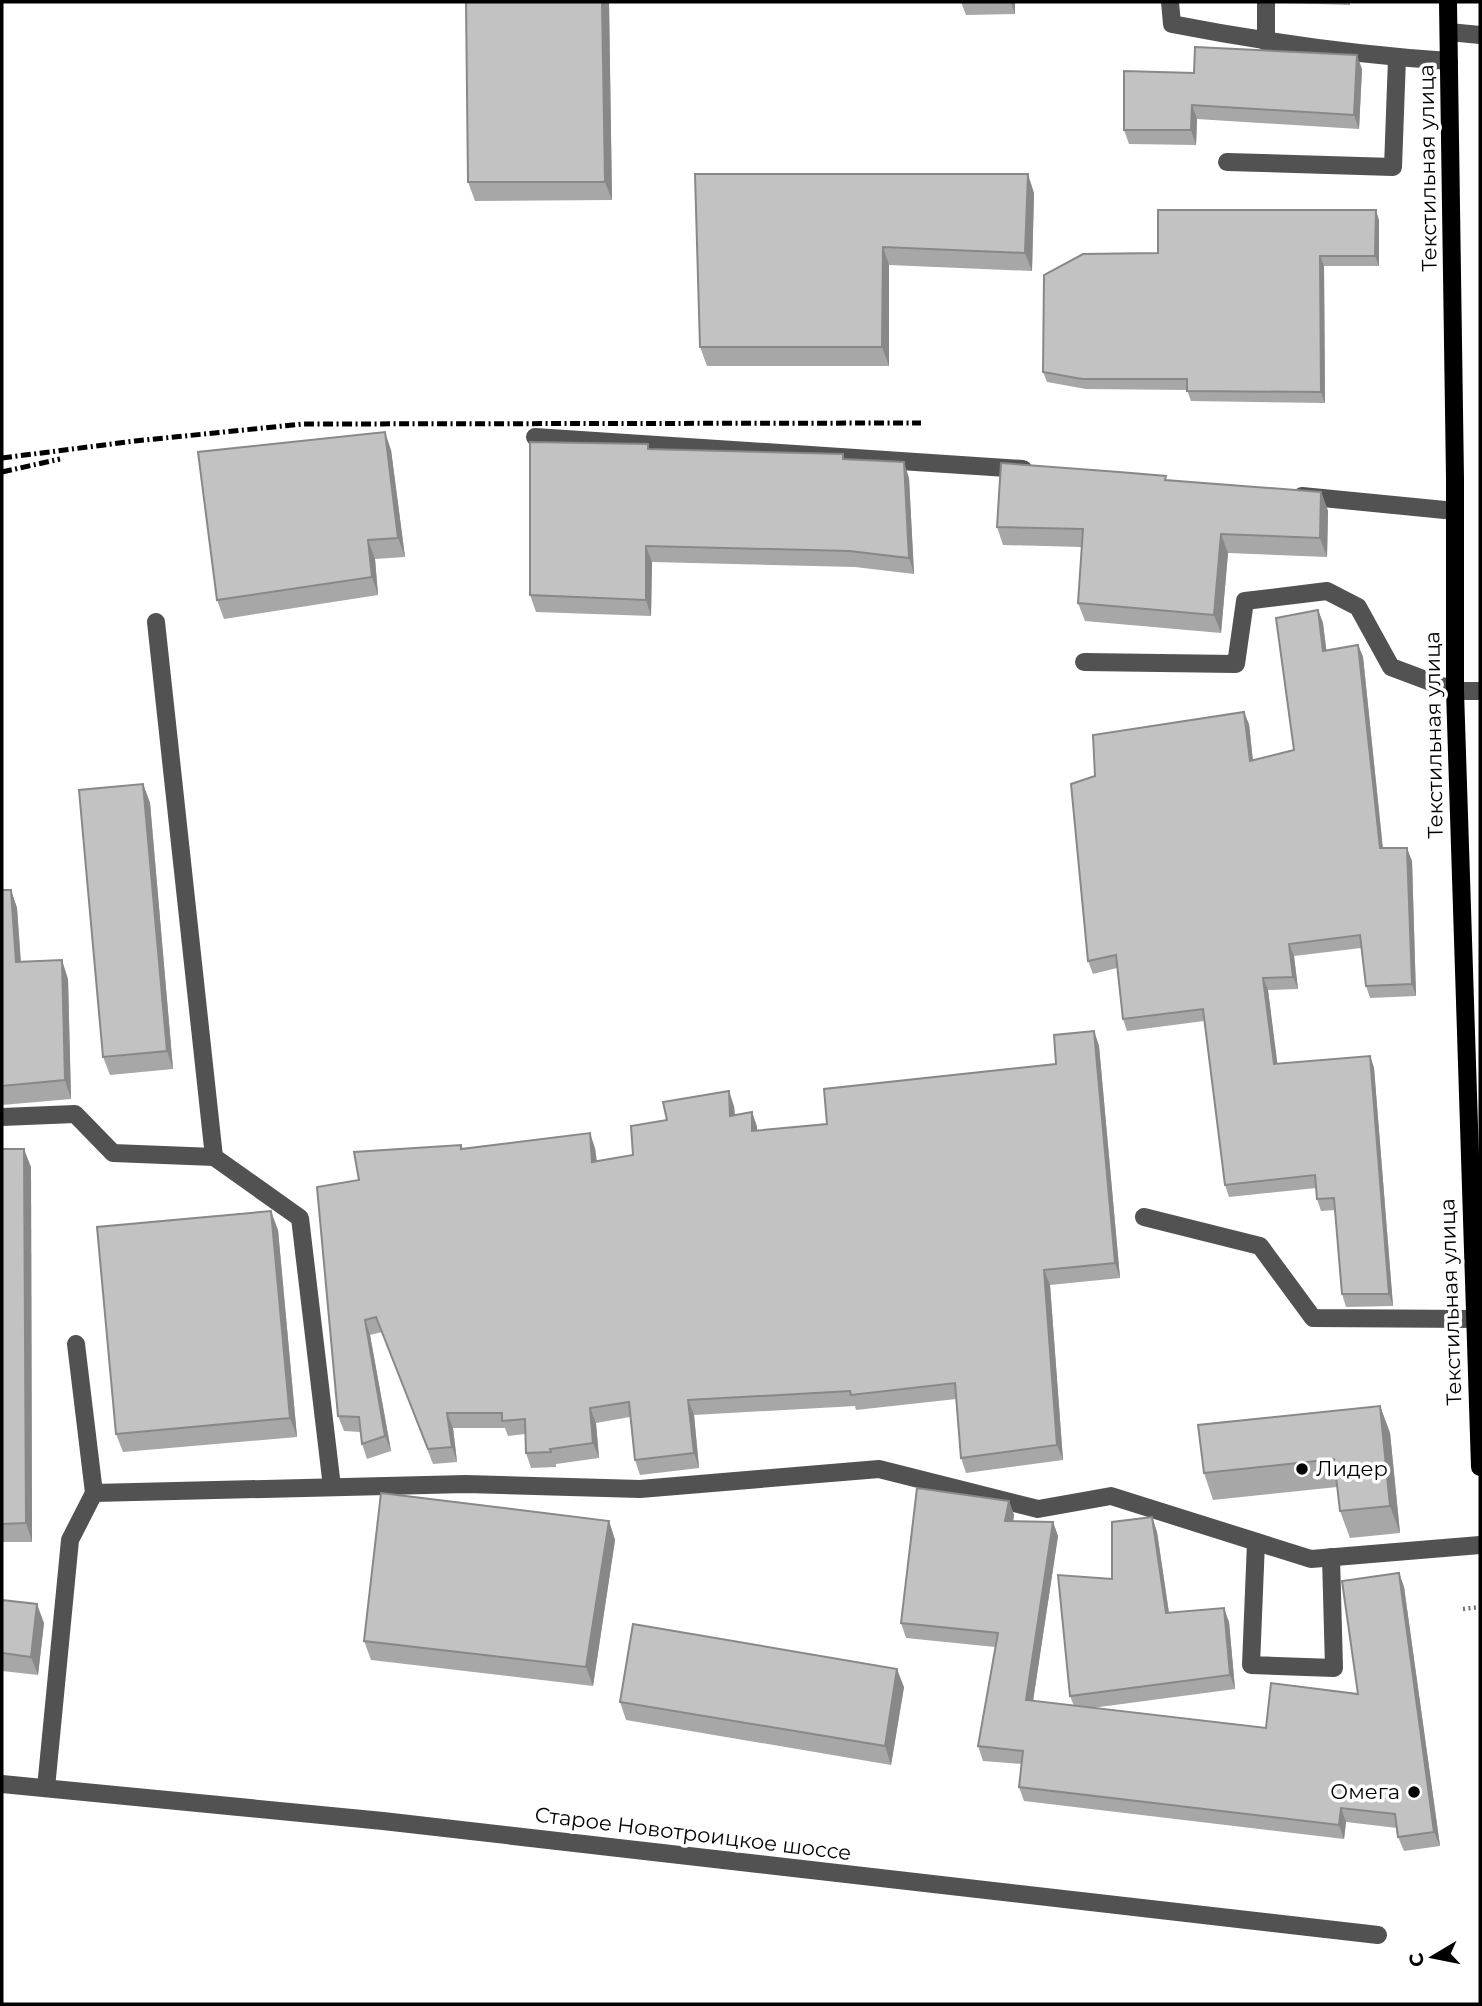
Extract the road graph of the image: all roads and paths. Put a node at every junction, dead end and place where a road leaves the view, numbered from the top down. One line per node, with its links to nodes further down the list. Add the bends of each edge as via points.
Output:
1 (1170, 2): 6 (street, via 1172,24)
2 (1266, 2): 6 (street)
3 (1448, 2): 4 (main road, Текстильная улица)
4 (1449, 32): 5 (street); 8 (main road, Текстильная улица)
5 (1480, 35)
6 (1266, 42): 7 (street)
7 (1397, 58): 8 (street); 9 (street, via 1393,167)
8 (1449, 61): 13 (main road, Текстильная улица)
9 (1227, 162)
10 (535, 437): 11 (street)
11 (1040, 470)
12 (1289, 495): 13 (street)
13 (1455, 511): 16 (main road, Текстильная улица)
14 (156, 622): 19 (street)
15 (1084, 662): 16 (street, via 1236,664 1245,601 1327,591 1358,607 1391,667)
16 (1455, 691): 17 (street); 21 (main road, Текстильная улица)
17 (1480, 691)
18 (2, 1117): 19 (street, via 75,1114 113,1153)
19 (214, 1157): 24 (street, via 300,1218)
20 (1144, 1217): 21 (street, via 1260,1246 1312,1318)
21 (1475, 1319): 23 (main road, Текстильная улица)
22 (76, 1344): 25 (street)
23 (1480, 1467)
24 (332, 1487): 25 (street); 26 (street, via 466,1484 640,1489 879,1469 1038,1509 1111,1496)
25 (94, 1493): 32 (street, via 70,1540)
26 (1256, 1542): 28 (street, via 1311,1559); 28 (street, via 1251,1665 1334,1668)
27 (1480, 1545): 28 (street)
28 (1331, 1557)
29 (1480, 1607): 30 (path)
30 (1463, 1609)
31 (2, 1784): 32 (street, Старое Новотроицкое шоссе)
32 (46, 1788): 33 (street, Старое Новотроицкое шоссе, via 383,1821)
33 (1378, 1935)

